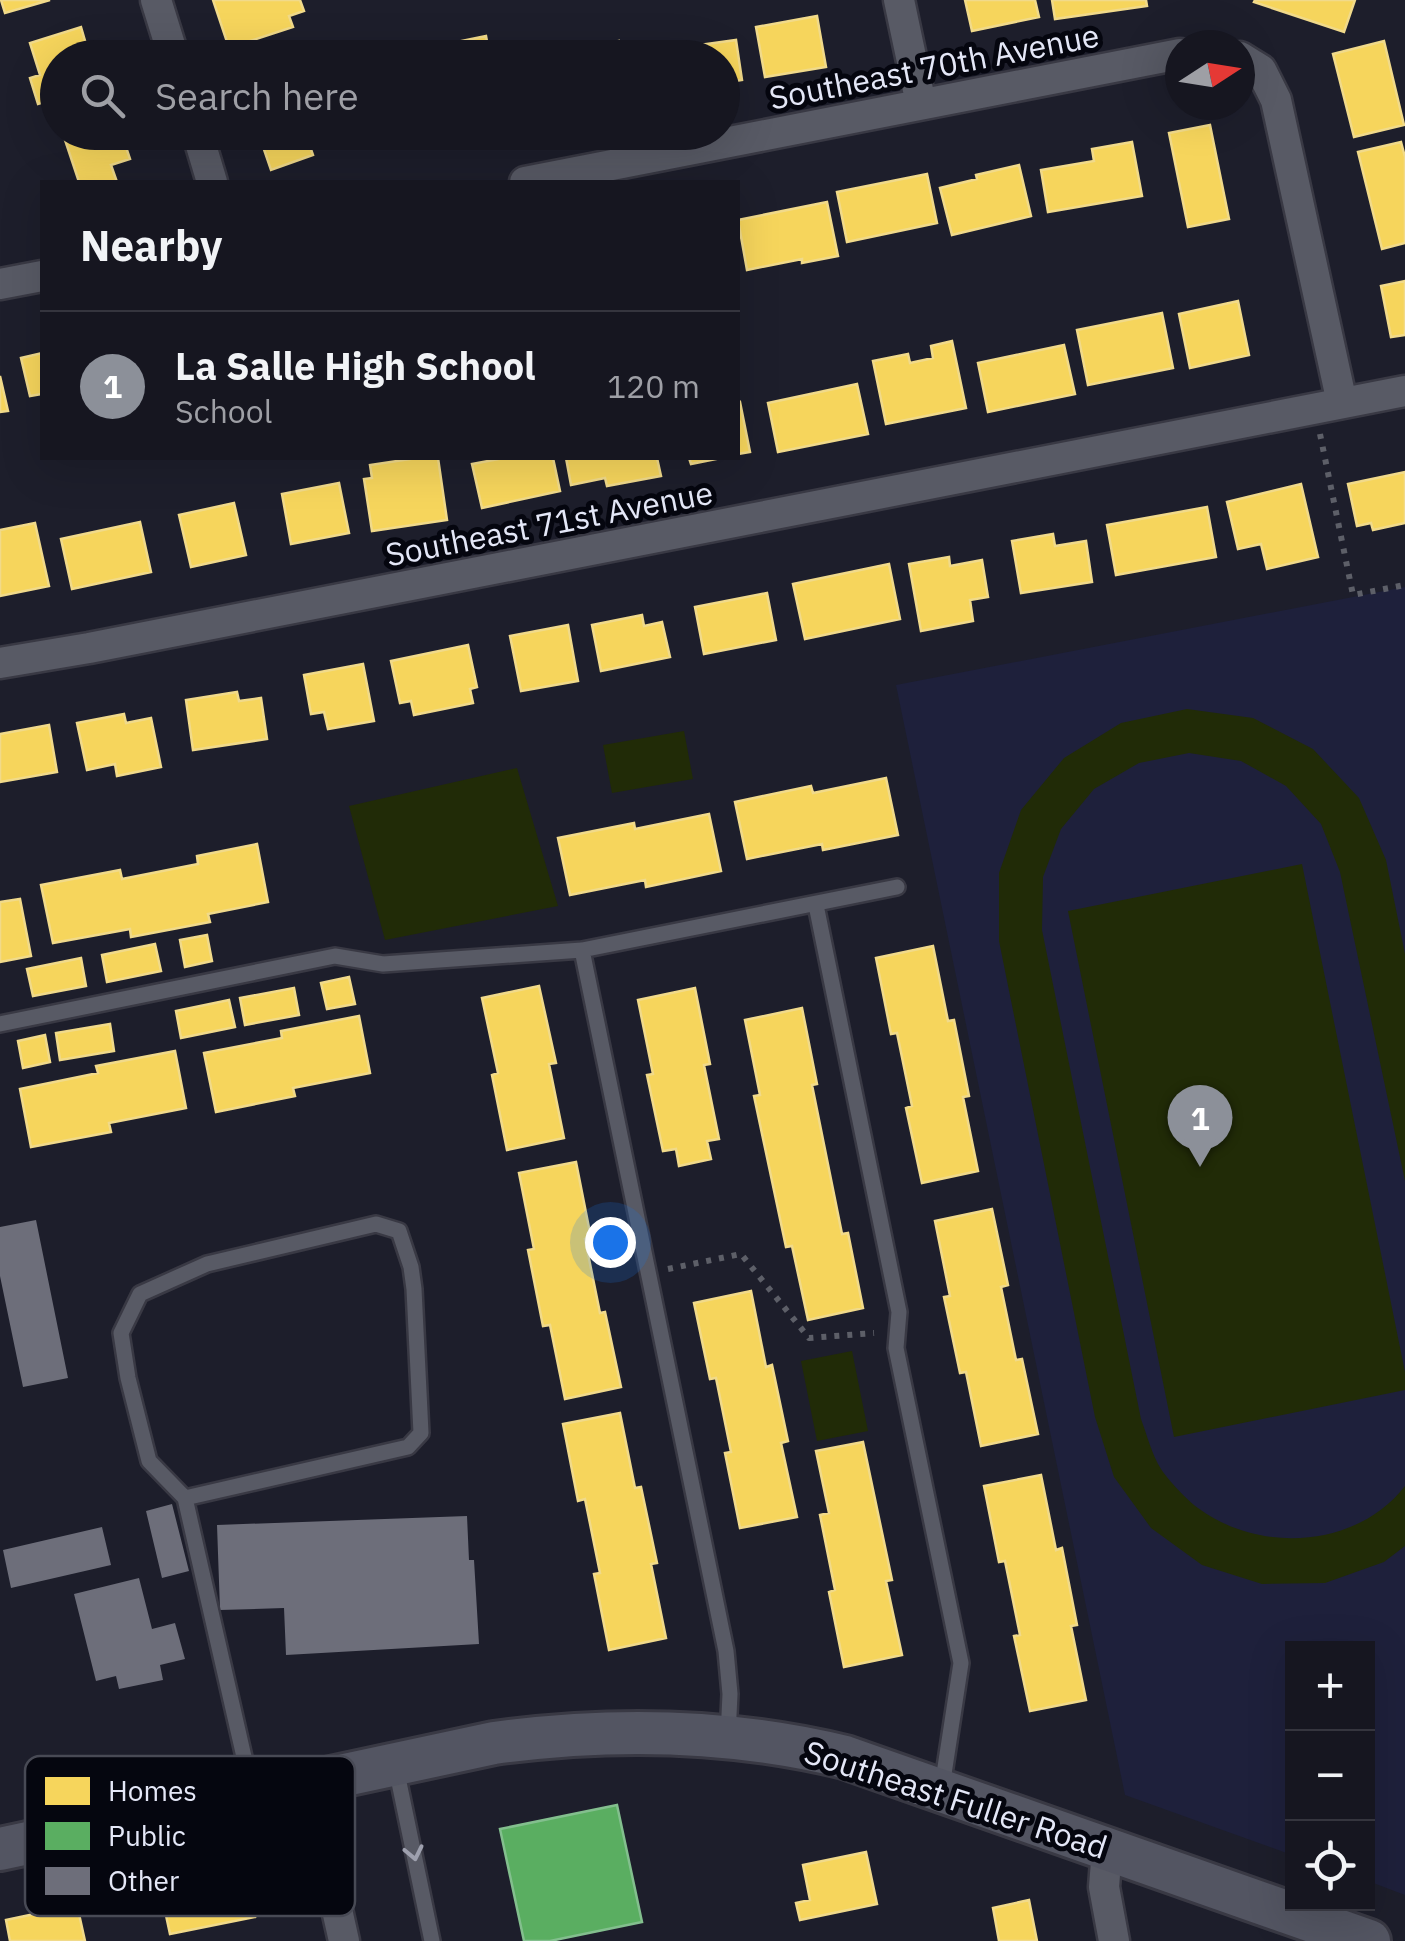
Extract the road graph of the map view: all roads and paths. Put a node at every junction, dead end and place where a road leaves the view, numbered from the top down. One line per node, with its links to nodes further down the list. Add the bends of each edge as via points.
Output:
1 (156, 0): 3 (street)
2 (899, 0): 6 (street)
3 (168, 40)
4 (1165, 57): 6 (street, Southeast 70th Avenue)
5 (1255, 66): 15 (street, via 1276,100)
6 (921, 104): 7 (street, Southeast 70th Avenue)
7 (740, 140)
8 (202, 150): 10 (street)
9 (688, 150): 11 (street, Southeast 70th Avenue)
10 (211, 180)
11 (536, 180)
12 (40, 276): 13 (street)
13 (0, 284)
14 (1405, 391): 15 (street, Southeast 71st Avenue)
15 (1329, 406): 16 (path, via 1353,596); 17 (street, Southeast 71st Avenue)
16 (1405, 585)
17 (0, 663)
18 (897, 887): 19 (lane)
19 (816, 905): 20 (lane); 23 (lane, via 899,1312)
20 (582, 950): 21 (lane, via 383,964 335,956); 22 (lane)
21 (0, 1024)
22 (648, 1273): 23 (path, via 741,1254 809,1338); 25 (lane, via 726,1651)
23 (897, 1332): 29 (lane, via 961,1664)
24 (186, 1498): 24 (lane, via 408,1447 421,1433 414,1289 399,1231 376,1224 207,1264 140,1294 121,1334 128,1378 148,1461); 26 (lane)
25 (728, 1736): 27 (street, Southeast Fuller Road, via 546,1736); 29 (street, Southeast Fuller Road, via 845,1757)
26 (244, 1756)
27 (395, 1764): 28 (street, Southeast Fuller Road); 35 (lane, one-way to 35)
28 (355, 1773)
29 (941, 1790): 32 (street, Southeast Fuller Road)
30 (25, 1844): 31 (street, Southeast Fuller Road)
31 (0, 1849)
32 (1108, 1849): 36 (street, via 1104,1887); 37 (street, Southeast Fuller Road)
33 (338, 1916): 34 (street)
34 (344, 1941)
35 (432, 1941)
36 (1114, 1941)
37 (1370, 1941)

